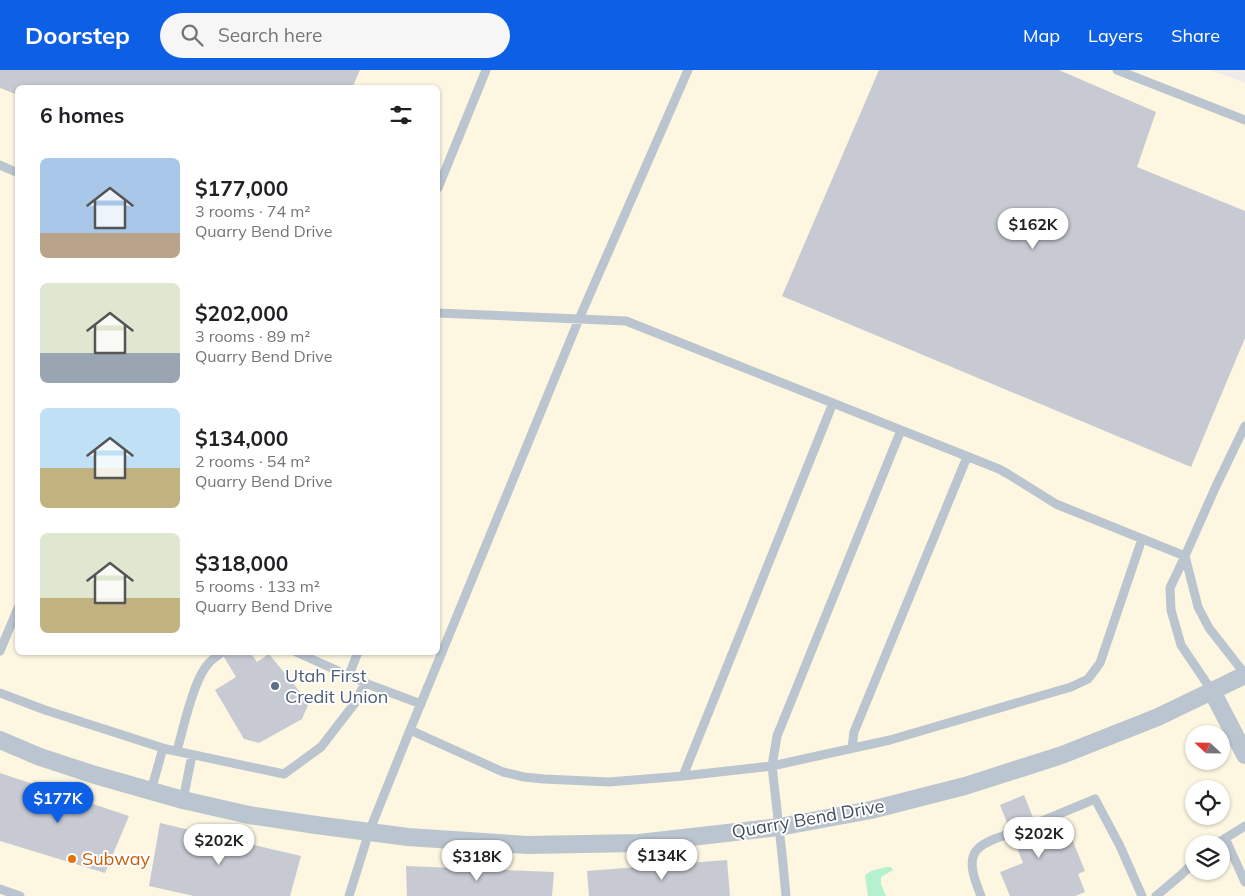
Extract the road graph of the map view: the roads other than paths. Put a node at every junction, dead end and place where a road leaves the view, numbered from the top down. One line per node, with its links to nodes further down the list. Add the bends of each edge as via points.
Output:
1 (486, 70): 7 (lane)
2 (688, 70): 9 (lane)
3 (1117, 70): 4 (lane)
4 (1245, 120)
5 (0, 165): 6 (lane)
6 (15, 172)
7 (440, 183)
8 (440, 314): 9 (lane)
9 (578, 319): 10 (lane, via 626,321); 26 (lane)
10 (833, 403): 12 (lane); 35 (lane)
11 (1245, 426): 15 (lane)
12 (901, 430): 13 (lane); 34 (lane, via 777,736)
13 (967, 457): 14 (lane, via 1008,474 1056,504); 30 (lane, via 854,732)
14 (1142, 539): 15 (lane); 30 (lane, via 1100,663 1088,679 1071,687 890,740)
15 (1185, 556): 22 (lane, via 1198,607 1209,628); 24 (lane, via 1170,588 1171,610 1182,645)
16 (15, 615): 17 (lane)
17 (0, 651)
18 (219, 655): 31 (lane, via 208,664 199,679)
19 (303, 655): 21 (lane)
20 (357, 655): 21 (lane)
21 (349, 675): 23 (lane)
22 (1245, 675): 24 (street, Quarry Bend Drive)
23 (364, 683): 26 (lane); 32 (lane, via 356,703 322,747 284,774)
24 (1212, 691): 33 (street); 40 (street, Quarry Bend Drive, via 1158,717 1062,755 965,786 871,810)
25 (0, 692): 29 (lane)
26 (420, 704): 27 (lane)
27 (410, 730): 35 (lane, via 503,772 524,777 608,782); 41 (lane)
28 (0, 740): 36 (street, Quarry Bend Drive, via 40,757)
29 (163, 748): 31 (lane); 36 (lane)
30 (852, 748): 34 (lane)
31 (176, 751): 32 (lane)
32 (192, 755): 37 (lane)
33 (1245, 755)
34 (772, 766): 35 (lane); 40 (lane)
35 (683, 776)
36 (151, 791): 37 (street, Quarry Bend Drive)
37 (183, 800): 41 (street, Quarry Bend Drive, via 249,815)
38 (1035, 824): 52 (lane, via 1095,799)
39 (1245, 826): 43 (lane)
40 (779, 828): 41 (street, Quarry Bend Drive, via 640,843 527,845); 50 (lane)
41 (369, 832): 49 (lane)
42 (1011, 833): 51 (lane, via 985,844 973,858)
43 (1229, 835)
44 (1230, 851): 46 (lane)
45 (1185, 871): 53 (lane)
46 (1245, 882)
47 (0, 889): 48 (lane)
48 (20, 896)
49 (349, 896)
50 (786, 896)
51 (981, 896)
52 (1142, 896)
53 (1156, 896)

